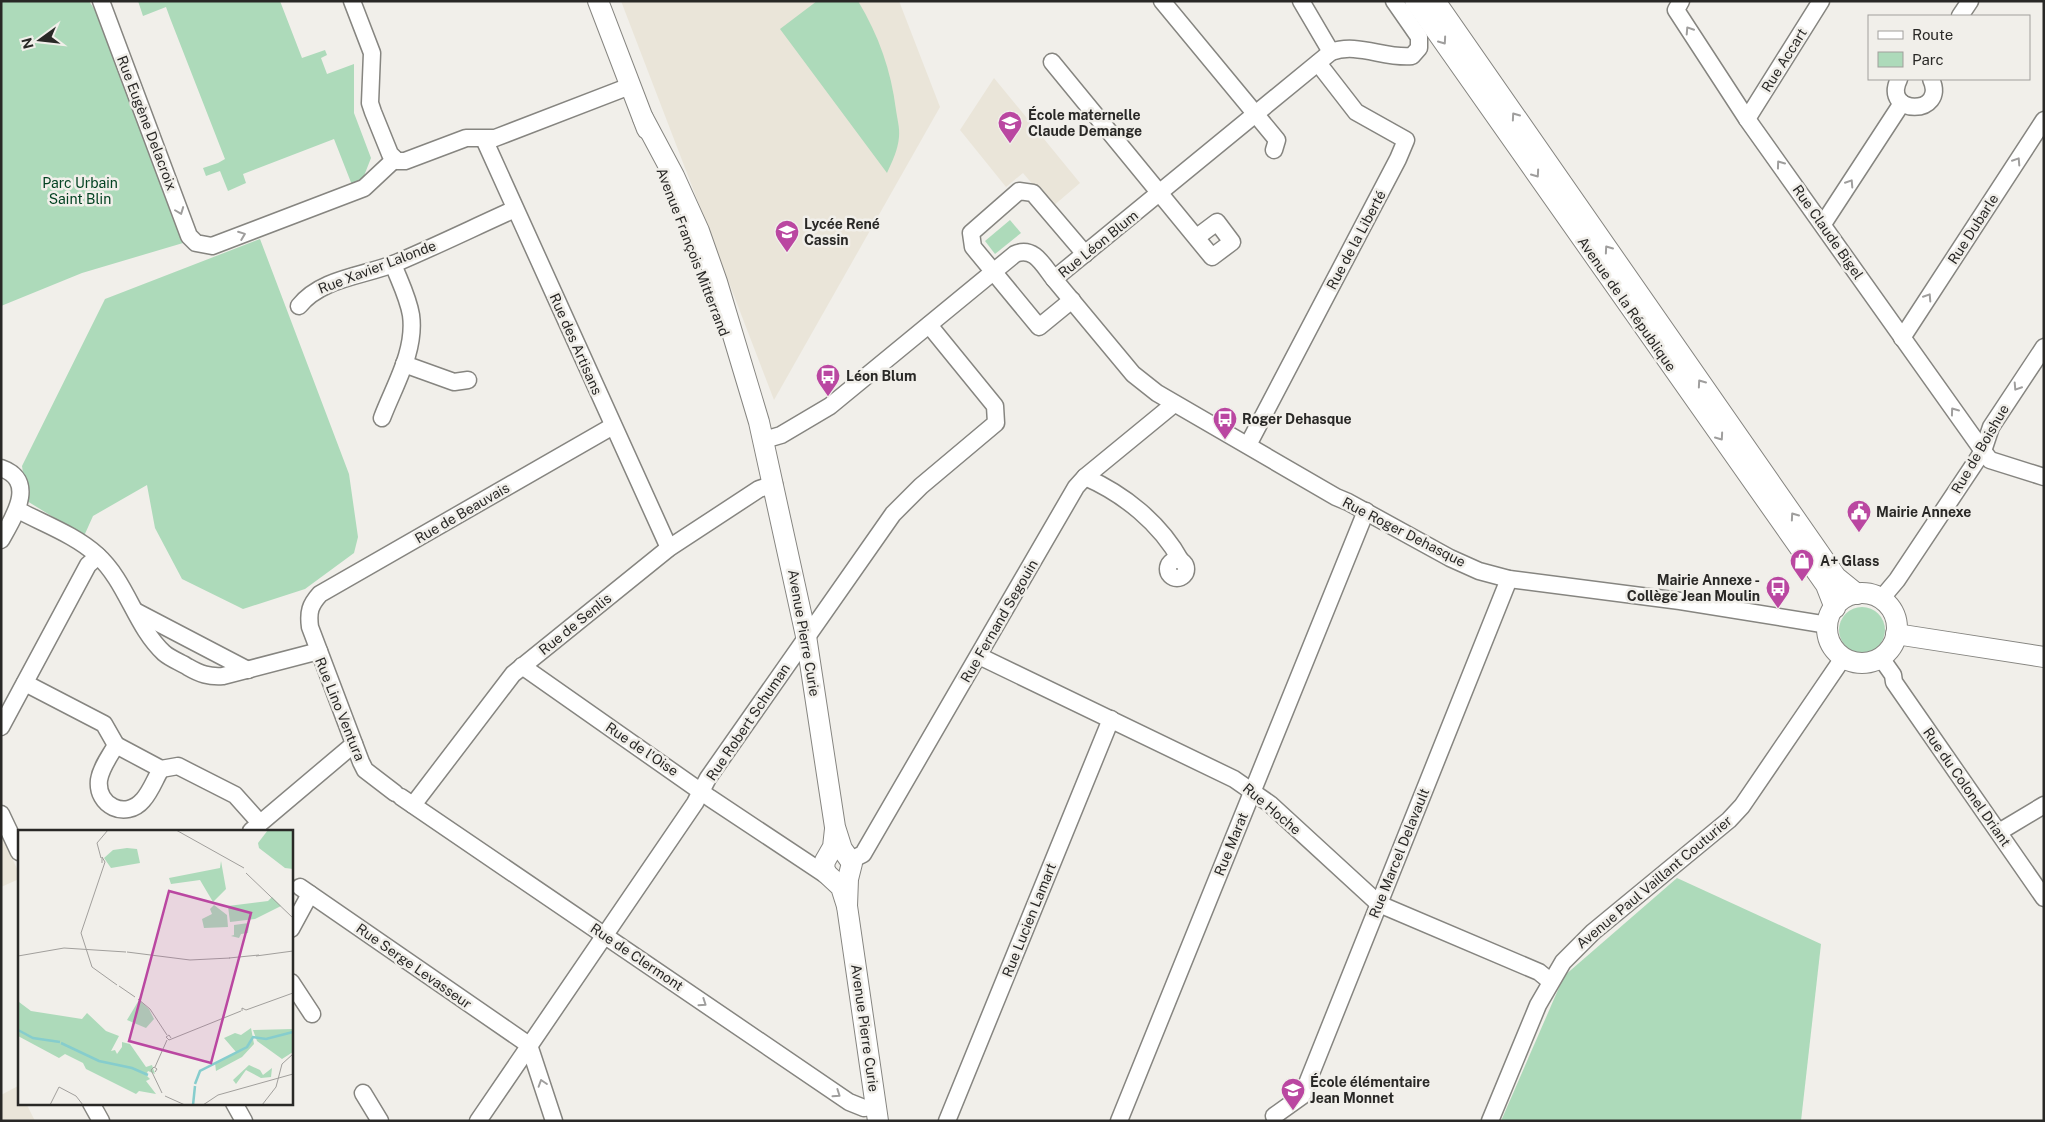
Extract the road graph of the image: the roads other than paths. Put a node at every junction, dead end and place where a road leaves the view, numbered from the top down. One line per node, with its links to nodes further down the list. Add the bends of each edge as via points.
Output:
1 (101, 1): 25 (street, Rue Eugène Delacroix, one-way to 25, via 189,236 196,243 212,246 364,188)
2 (352, 1): 25 (street, via 372,53 372,112)
3 (598, 1): 18 (main road, Avenue François Mitterrand)
4 (1162, 1): 20 (street)
5 (1301, 1): 13 (street)
6 (1394, 1): 13 (street, via 1419,37 1419,48 1412,56 1344,47)
7 (1415, 1): 61 (main road, Avenue de la République, one-way to 61, via 1826,585)
8 (1435, 1): 58 (main road, Avenue de la République, one-way to 8, via 1836,577)
9 (1821, 1): 21 (street, Rue Accart)
10 (1970, 1): 12 (street)
11 (1678, 6): 21 (street, Rue Claude Bigel, one-way to 11)
12 (1961, 15)
13 (1331, 52): 15 (street, Rue Léon Blum)
14 (1052, 62): 26 (street)
15 (1318, 63): 20 (street, Rue Léon Blum); 45 (street, Rue de la Liberté, via 1356,112 1406,140)
16 (1899, 80): 19 (street, via 1896,92)
17 (1931, 80): 19 (street, via 1933,93 1926,104 1914,108)
18 (630, 86): 23 (street); 44 (main road, Avenue François Mitterrand, via 747,385)
19 (1902, 103): 28 (street, one-way to 19)
20 (1258, 115): 24 (street, via 1277,140); 26 (street, Rue Léon Blum)
21 (1747, 119): 28 (street, Rue Claude Bigel, one-way to 21)
22 (2044, 120): 37 (street, Rue Dubarle, one-way to 22)
23 (484, 139): 25 (street, via 466,138 405,161); 27 (street, Rue des Artisans)
24 (1274, 150)
25 (395, 159)
26 (1161, 193): 29 (street); 30 (street, Rue Léon Blum)
27 (515, 209): 31 (street, Rue Xavier Lalonde); 43 (street, Rue des Artisans)
28 (1823, 224): 37 (street, Rue Claude Bigel)
29 (1197, 237)
30 (1085, 254): 32 (street, via 1033,192 1019,191 971,234 973,247); 33 (street, Rue Léon Blum)
31 (393, 264): 35 (street, Rue Xavier Lalonde, via 308,294); 39 (street, via 411,315)
32 (993, 271): 33 (street, Rue Léon Blum, via 1014,254 1026,251 1033,253); 34 (street, via 1039,327); 36 (street, Rue Léon Blum)
33 (1054, 279): 34 (street, Rue Roger Dehasque)
34 (1072, 300): 41 (street, Rue Roger Dehasque, via 1133,374)
35 (299, 306)
36 (929, 325): 44 (street, Rue Léon Blum, via 830,406 781,435); 63 (street, Rue Robert Schuman, via 995,406 996,422 921,486 894,514)
37 (1902, 338): 46 (street, Rue Claude Bigel, one-way to 37)
38 (2044, 347): 46 (street, Rue de Boishue, one-way to 46, via 1991,427)
39 (404, 364): 40 (street, via 454,382); 42 (street)
40 (468, 380)
41 (1174, 404): 45 (street, Rue Roger Dehasque); 48 (street, Rue Fernand Segouin)
42 (382, 418)
43 (613, 426): 54 (street, Rue des Artisans); 64 (street, Rue de Beauvais, via 320,594 308,613)
44 (764, 440): 50 (main road, Avenue Pierre Curie)
45 (1248, 445): 52 (street, Rue Roger Dehasque)
46 (1983, 451): 49 (street, via 1990,460); 59 (street, Rue de Boishue, via 1918,550)
47 (1, 468): 51 (street, via 14,475 20,488)
48 (1085, 477): 56 (street, via 1141,510); 65 (street, Rue Fernand Segouin, via 1076,487)
49 (2044, 477)
50 (774, 484): 54 (street, Rue de Senlis, via 759,489); 63 (main road, Avenue Pierre Curie)
51 (18, 510): 53 (street); 55 (street, Rue Lino Ventura, via 82,543)
52 (1366, 511): 57 (street, Rue Roger Dehasque, via 1450,558 1479,571); 77 (street, Rue Marat)
53 (1, 540)
54 (669, 548): 69 (street, Rue de Senlis)
55 (98, 556): 60 (street, Rue Lino Ventura); 71 (street, via 88,565)
56 (1181, 561)
57 (1509, 579): 61 (street, Rue Roger Dehasque, via 1680,602); 88 (street, Rue Marcel Delavault)
58 (1857, 594): 59 (main road); 61 (main road, via 1842,600)
59 (1881, 599): 62 (main road, via 1896,618)
60 (136, 612): 70 (street); 70 (street, Rue Lino Ventura, via 165,654 197,672 210,677)
61 (1831, 616): 67 (main road, via 1831,644)
62 (1896, 634): 66 (main road); 68 (main road, via 1894,644)
63 (806, 636): 78 (street, Rue Robert Schuman); 85 (main road, Avenue Pierre Curie, via 835,827)
64 (319, 652): 70 (street, Rue Lino Ventura); 74 (street, Rue Lino Ventura)
65 (978, 656): 72 (street, Rue Hoche); 85 (street, Rue Fernand Segouin, via 863,854)
66 (2044, 657)
67 (1844, 658): 68 (main road, via 1862,663); 91 (street, Avenue Paul Vaillant Couturier, via 1742,806 1574,948)
68 (1881, 658): 83 (street, Rue du Colonel Driant, via 1894,682)
69 (522, 666): 78 (street, Rue de l'Oise); 79 (street, Rue de Senlis)
70 (248, 670)
71 (25, 683): 73 (street); 75 (street, via 104,724)
72 (1111, 719): 77 (street, Rue Hoche); 105 (street, Rue Lucien Lamart)
73 (1, 727)
74 (354, 744): 79 (street, Rue Lino Ventura, via 365,770); 82 (street)
75 (116, 745): 76 (street); 76 (street, via 99,782 104,801 111,807 126,809 142,801)
76 (161, 769): 82 (street, via 178,766 235,795)
77 (1253, 790): 88 (street, Rue Hoche); 106 (street, Rue Marat)
78 (702, 791): 85 (street, Rue de l'Oise); 90 (street, Rue Robert Schuman)
79 (403, 798): 90 (street, Rue de Clermont)
80 (2044, 805): 83 (street)
81 (1, 814): 84 (street)
82 (256, 827)
83 (2003, 830): 86 (street, Rue du Colonel Driant); 87 (street, Rue du Colonel Driant)
84 (18, 850)
85 (835, 865): 98 (main road, Avenue Pierre Curie, via 847,906)
86 (2044, 882)
87 (2044, 898)
88 (1379, 904): 91 (street, Rue Hoche, via 1539,972); 99 (street, Rue Marcel Delavault, via 1302,1096)
89 (292, 926): 94 (street, Rue Serge Levasseur, via 305,890)
90 (605, 936): 94 (street, Rue Robert Schuman); 98 (street, Rue de Clermont, one-way to 98, via 850,1102)
91 (1550, 982): 107 (street, Avenue Paul Vaillant Couturier)
92 (292, 984): 93 (street)
93 (312, 1014)
94 (529, 1045): 103 (street, Rue Robert Schuman); 104 (street, one-way to 94)
95 (363, 1093): 102 (street)
96 (92, 1104): 100 (street)
97 (235, 1104): 101 (street)
98 (877, 1113)
99 (1274, 1116)
100 (101, 1121)
101 (244, 1121)
102 (380, 1121)
103 (478, 1121)
104 (554, 1121)
105 (947, 1121)
106 (1119, 1121)
107 (1490, 1121)

